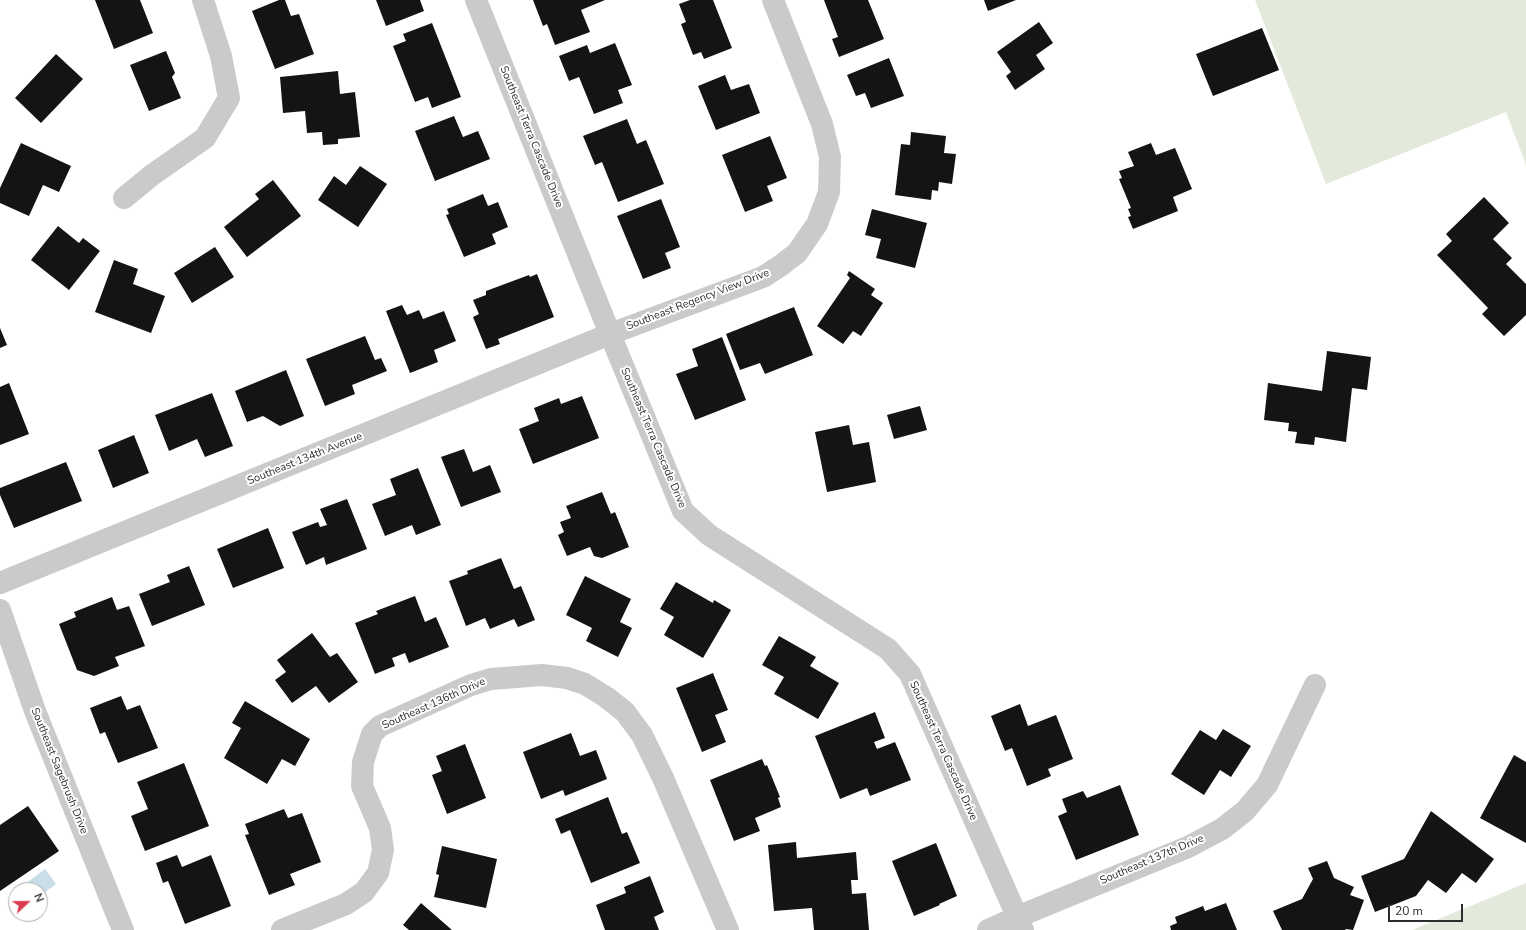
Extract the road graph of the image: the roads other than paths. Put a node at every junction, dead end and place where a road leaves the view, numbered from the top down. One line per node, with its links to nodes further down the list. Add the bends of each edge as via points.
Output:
1 (203, 0): 4 (street, via 221,56 229,98 205,138)
2 (476, 0): 5 (street, Southeast Terra Cascade Drive)
3 (773, 0): 5 (street, Southeast Regency View Drive, via 822,124 830,157 829,192 817,224 796,252 762,277)
4 (124, 198)
5 (610, 334): 6 (street, Southeast 134th Avenue); 9 (street, Southeast Terra Cascade Drive, via 683,511 709,535 888,649 910,674)
6 (0, 583)
7 (0, 610): 10 (street, Southeast Sagebrush Drive, via 35,712)
8 (1314, 685): 9 (street, Southeast 137th Drive, via 1267,784 1245,811 1222,829 1188,847)
9 (1020, 923): 13 (street, Southeast 137th Drive)
10 (123, 930)
11 (282, 930): 12 (street, Southeast 136th Drive, via 346,904 364,892 378,873 383,850 380,828 362,786 363,762 372,734 380,726 464,688 491,679 542,675 567,678 585,684 625,712 642,735)
12 (728, 930)
13 (988, 930)

